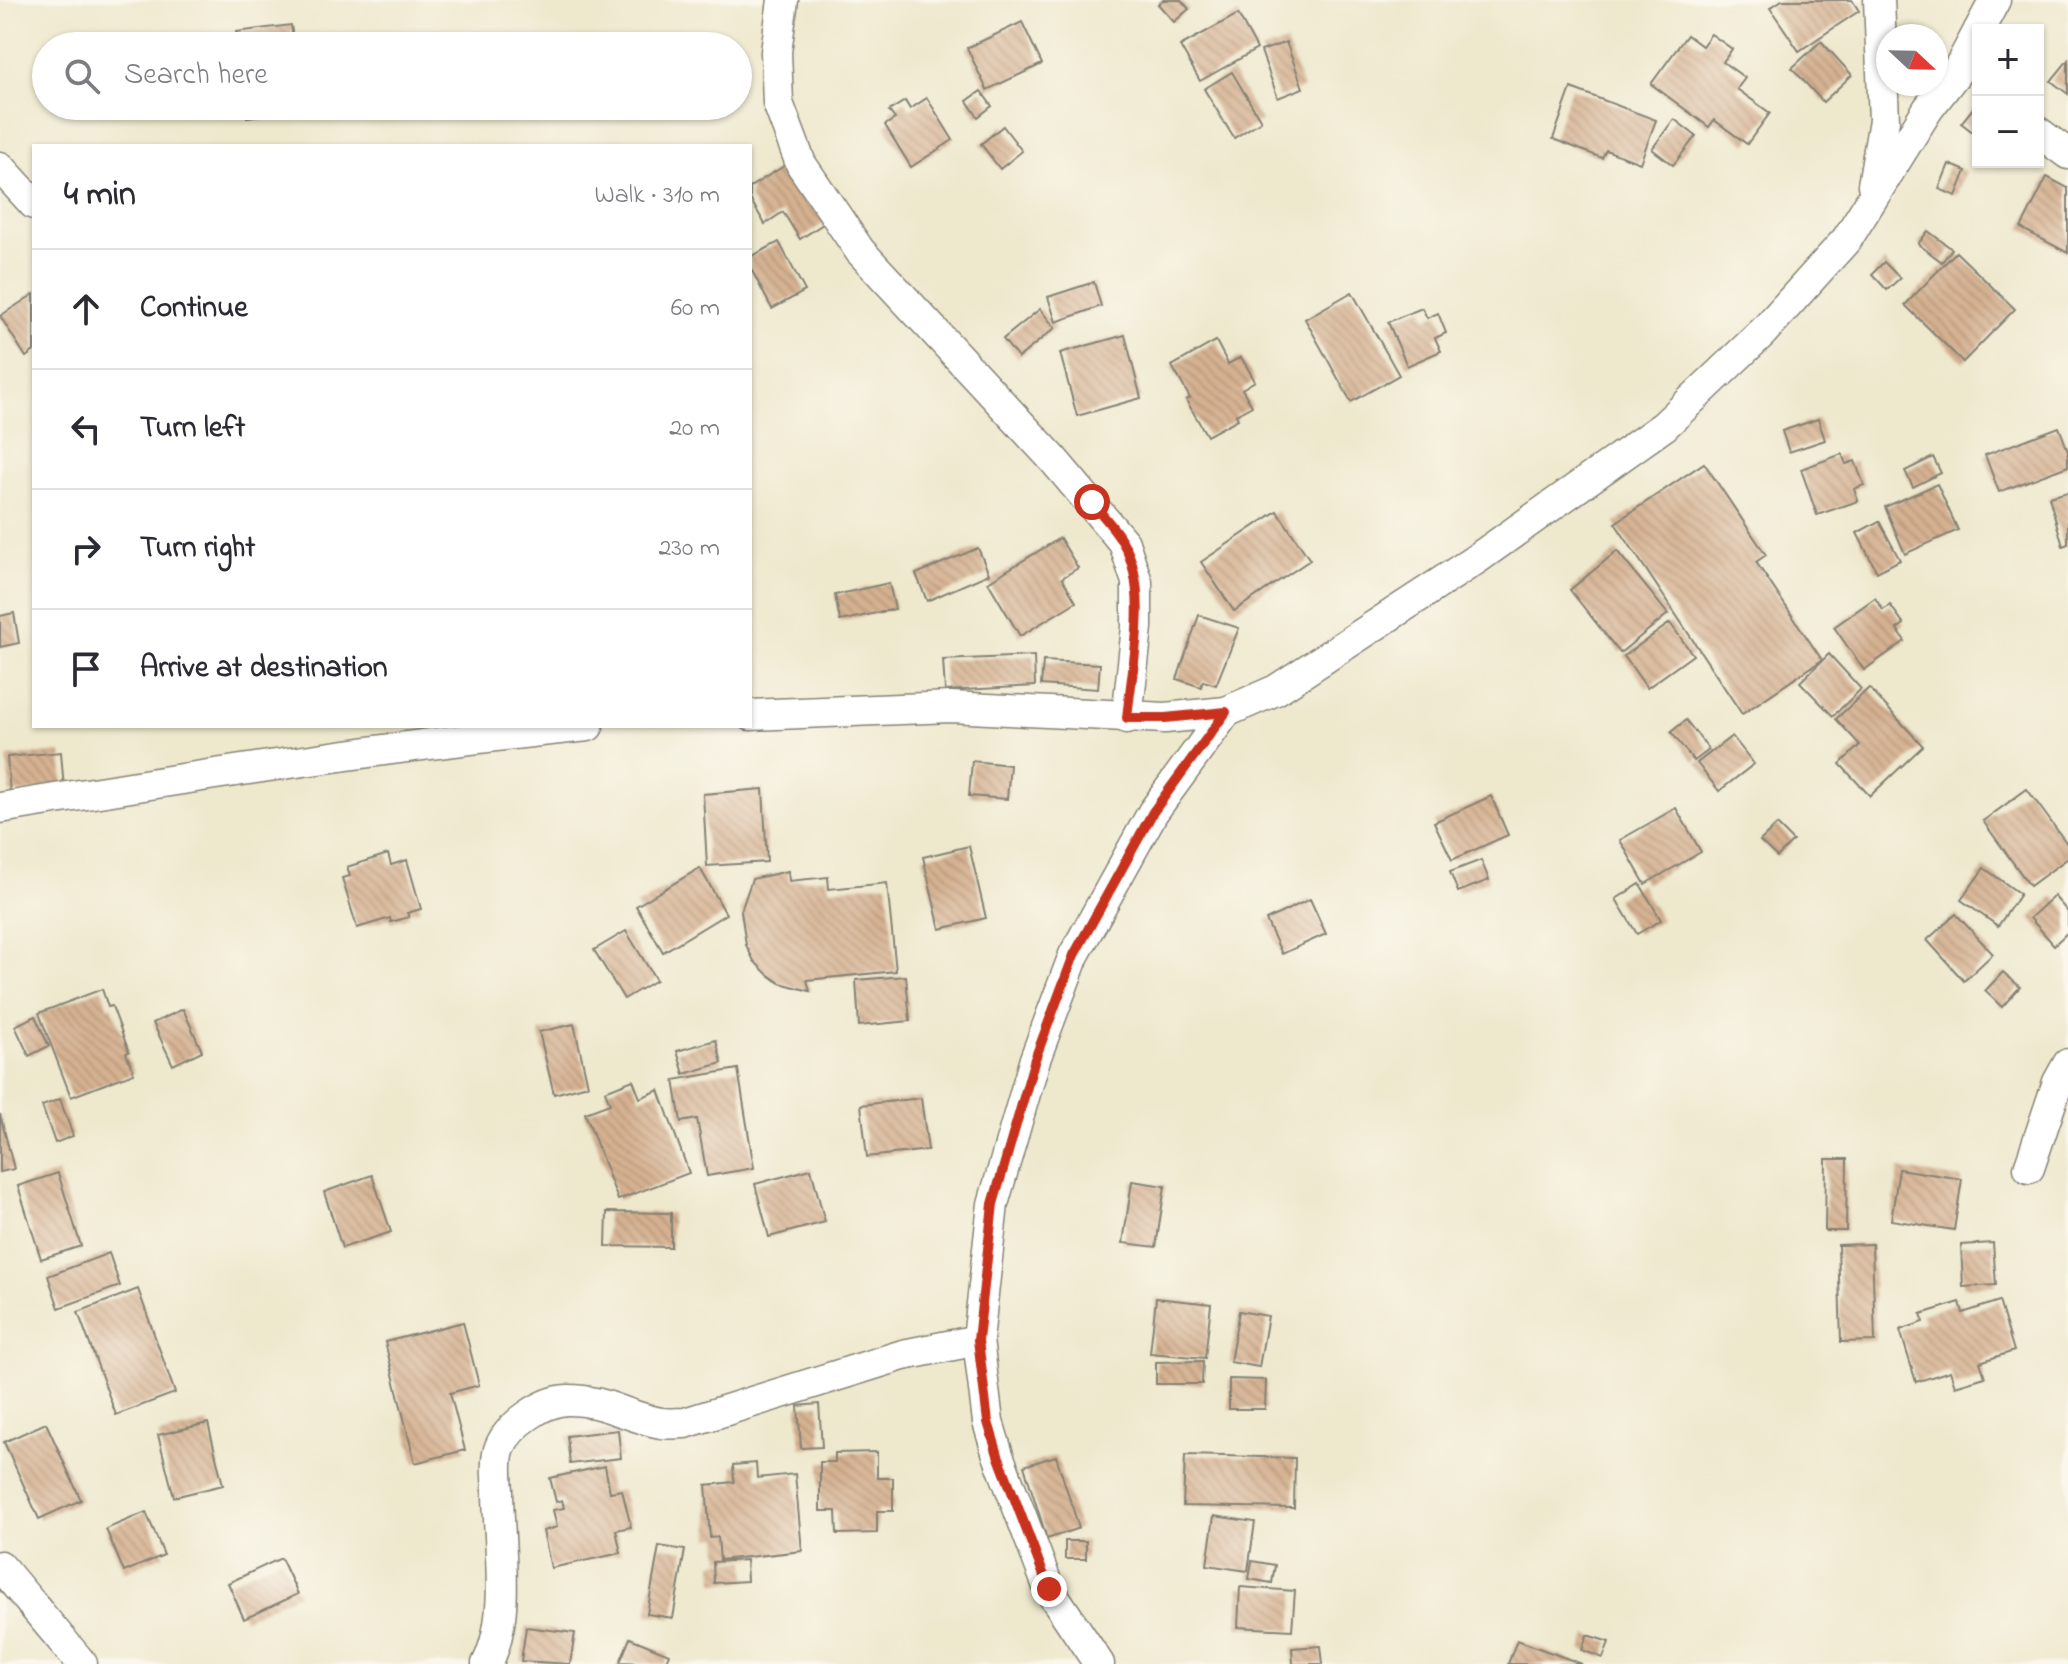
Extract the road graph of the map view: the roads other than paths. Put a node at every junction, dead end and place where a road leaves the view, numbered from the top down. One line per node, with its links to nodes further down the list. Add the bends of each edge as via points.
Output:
1 (783, 0): 18 (street, via 776,52 778,103 801,164 860,251 1124,543 1137,582)
2 (1879, 0): 4 (street)
3 (1995, 0): 5 (street)
4 (1880, 24)
5 (1982, 24)
6 (1972, 58): 7 (street)
7 (1967, 81): 10 (street)
8 (1884, 96): 15 (street)
9 (1888, 96): 10 (street, via 1900,113 1912,117)
10 (1928, 109): 15 (street)
11 (2044, 136): 12 (street)
12 (2068, 154)
13 (0, 167): 14 (street)
14 (32, 202)
15 (1868, 206): 16 (street, via 1847,239 1763,332 1664,426 1303,673)
16 (1226, 712): 18 (street); 24 (street, via 1153,812 1074,955 1035,1059 993,1204)
17 (752, 715): 18 (street, via 951,707)
18 (1127, 718)
19 (547, 728): 20 (street)
20 (423, 734): 21 (street)
21 (0, 808)
22 (2068, 1064): 23 (street)
23 (2029, 1168)
24 (978, 1340): 27 (street, via 903,1355 685,1423 661,1423 592,1400 562,1400 537,1411 509,1432 499,1449 499,1630); 28 (street, via 988,1422 998,1455 1049,1589)
25 (0, 1566): 26 (street)
26 (82, 1664)
27 (487, 1664)
28 (1099, 1664)

